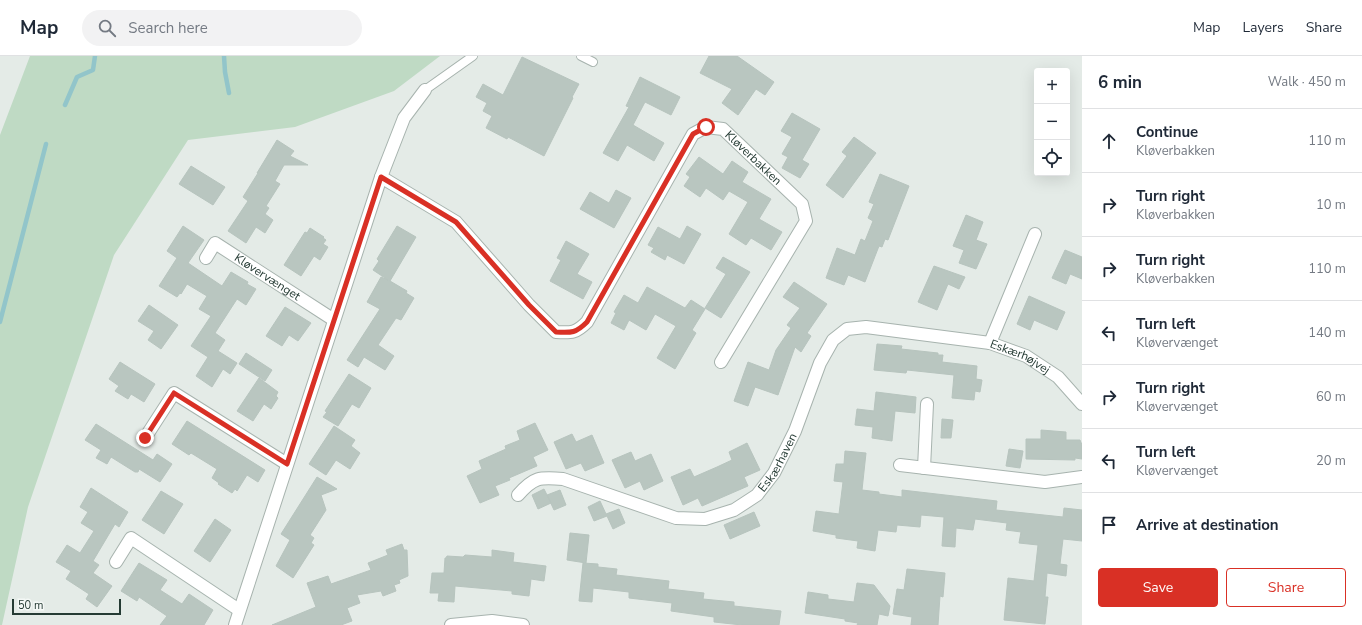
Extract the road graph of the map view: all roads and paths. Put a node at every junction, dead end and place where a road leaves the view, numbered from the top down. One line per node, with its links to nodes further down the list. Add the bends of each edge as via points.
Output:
1 (473, 56): 4 (lane)
2 (581, 56): 3 (lane)
3 (593, 62)
4 (425, 90): 5 (street, via 404,118)
5 (381, 177): 8 (street); 10 (street, Kløverbakken, via 456,222 556,332 570,333 578,331 587,322 693,134 706,127 723,129 802,204 806,221)
6 (1035, 234): 9 (street, Eskærhøjvej)
7 (206, 258): 8 (street, Kløvervænget, via 215,243)
8 (334, 320): 14 (street)
9 (990, 343): 12 (street, Eskærhøjvej, via 1026,356 1045,368 1058,377); 18 (street, Eskærhaven, via 866,328 847,330 833,340 820,363 795,431 774,473 757,495 734,510 705,519 676,518 563,479 544,478 528,484)
10 (721, 362)
11 (927, 404): 16 (street)
12 (1082, 404)
13 (145, 438): 14 (street, via 174,393)
14 (287, 464): 20 (street)
15 (900, 465): 16 (street)
16 (924, 468): 17 (street, via 1045,482)
17 (1082, 477)
18 (518, 495)
19 (116, 562): 20 (street, via 131,538)
20 (239, 610): 21 (street)
21 (235, 625)
22 (451, 625): 23 (street, via 492,621)
23 (522, 625)

